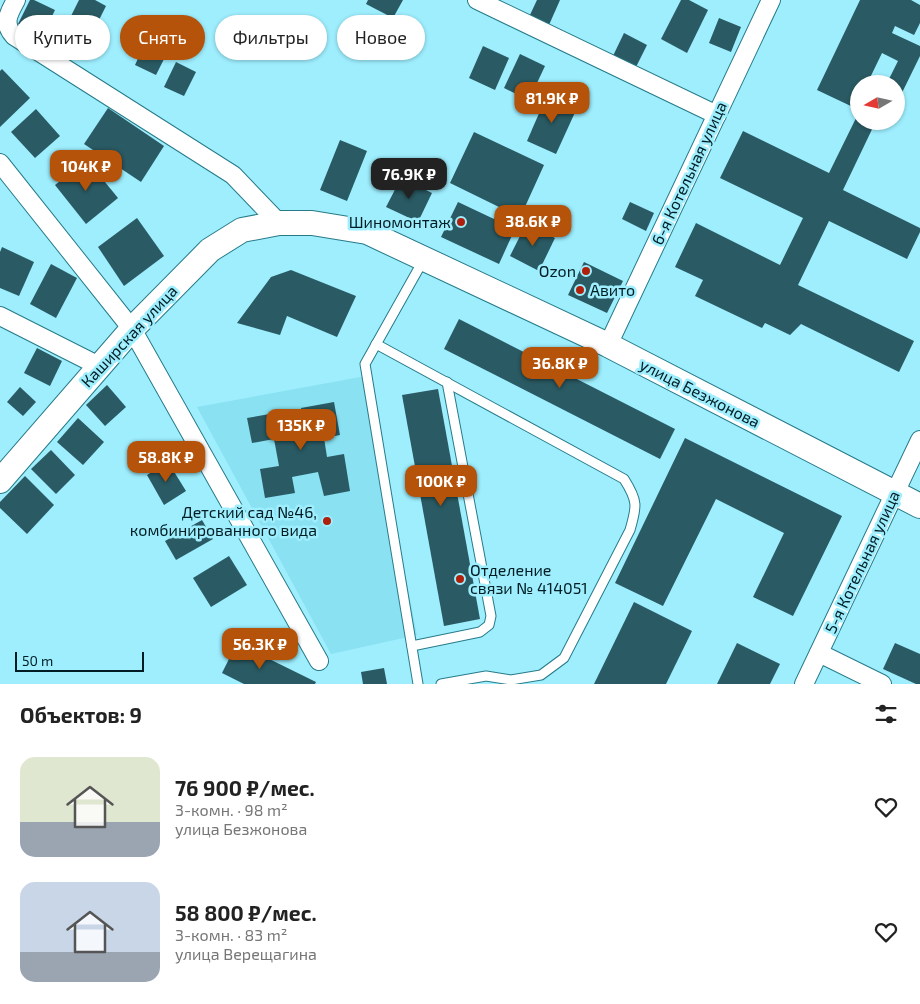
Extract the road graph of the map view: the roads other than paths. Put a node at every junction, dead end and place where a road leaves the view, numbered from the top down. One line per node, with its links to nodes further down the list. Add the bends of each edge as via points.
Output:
1 (16, 0): 6 (street, via 8,16 7,27 14,36 233,175)
2 (477, 0): 4 (street)
3 (771, 0): 4 (street, 6-я Котельная улица)
4 (717, 115): 11 (street, 6-я Котельная улица)
5 (0, 163): 9 (street)
6 (279, 222): 7 (street, улица Безжонова, via 312,223 367,232); 9 (street, Каширская улица, via 242,230 210,250)
7 (424, 259): 10 (lane); 11 (street, улица Безжонова)
8 (0, 316): 12 (street)
9 (132, 329): 12 (street, Каширская улица); 20 (street)
10 (376, 344): 13 (lane); 18 (lane, via 365,364)
11 (608, 345): 16 (street, улица Безжонова)
12 (99, 366): 15 (street, Каширская улица)
13 (447, 382): 18 (lane, via 491,616 489,625 480,632); 22 (lane, via 624,479 632,491 636,509 630,530 564,658 541,674 511,680 486,676)
14 (920, 440): 16 (street, 5-я Котельная улица)
15 (0, 481)
16 (894, 493): 17 (street, улица Безжонова); 19 (street, 5-я Котельная улица)
17 (920, 506)
18 (412, 646): 21 (lane)
19 (819, 654): 23 (street, 5-я Котельная улица); 24 (street)
20 (319, 661)
21 (418, 684)
22 (441, 684)
23 (804, 684)
24 (882, 684)

